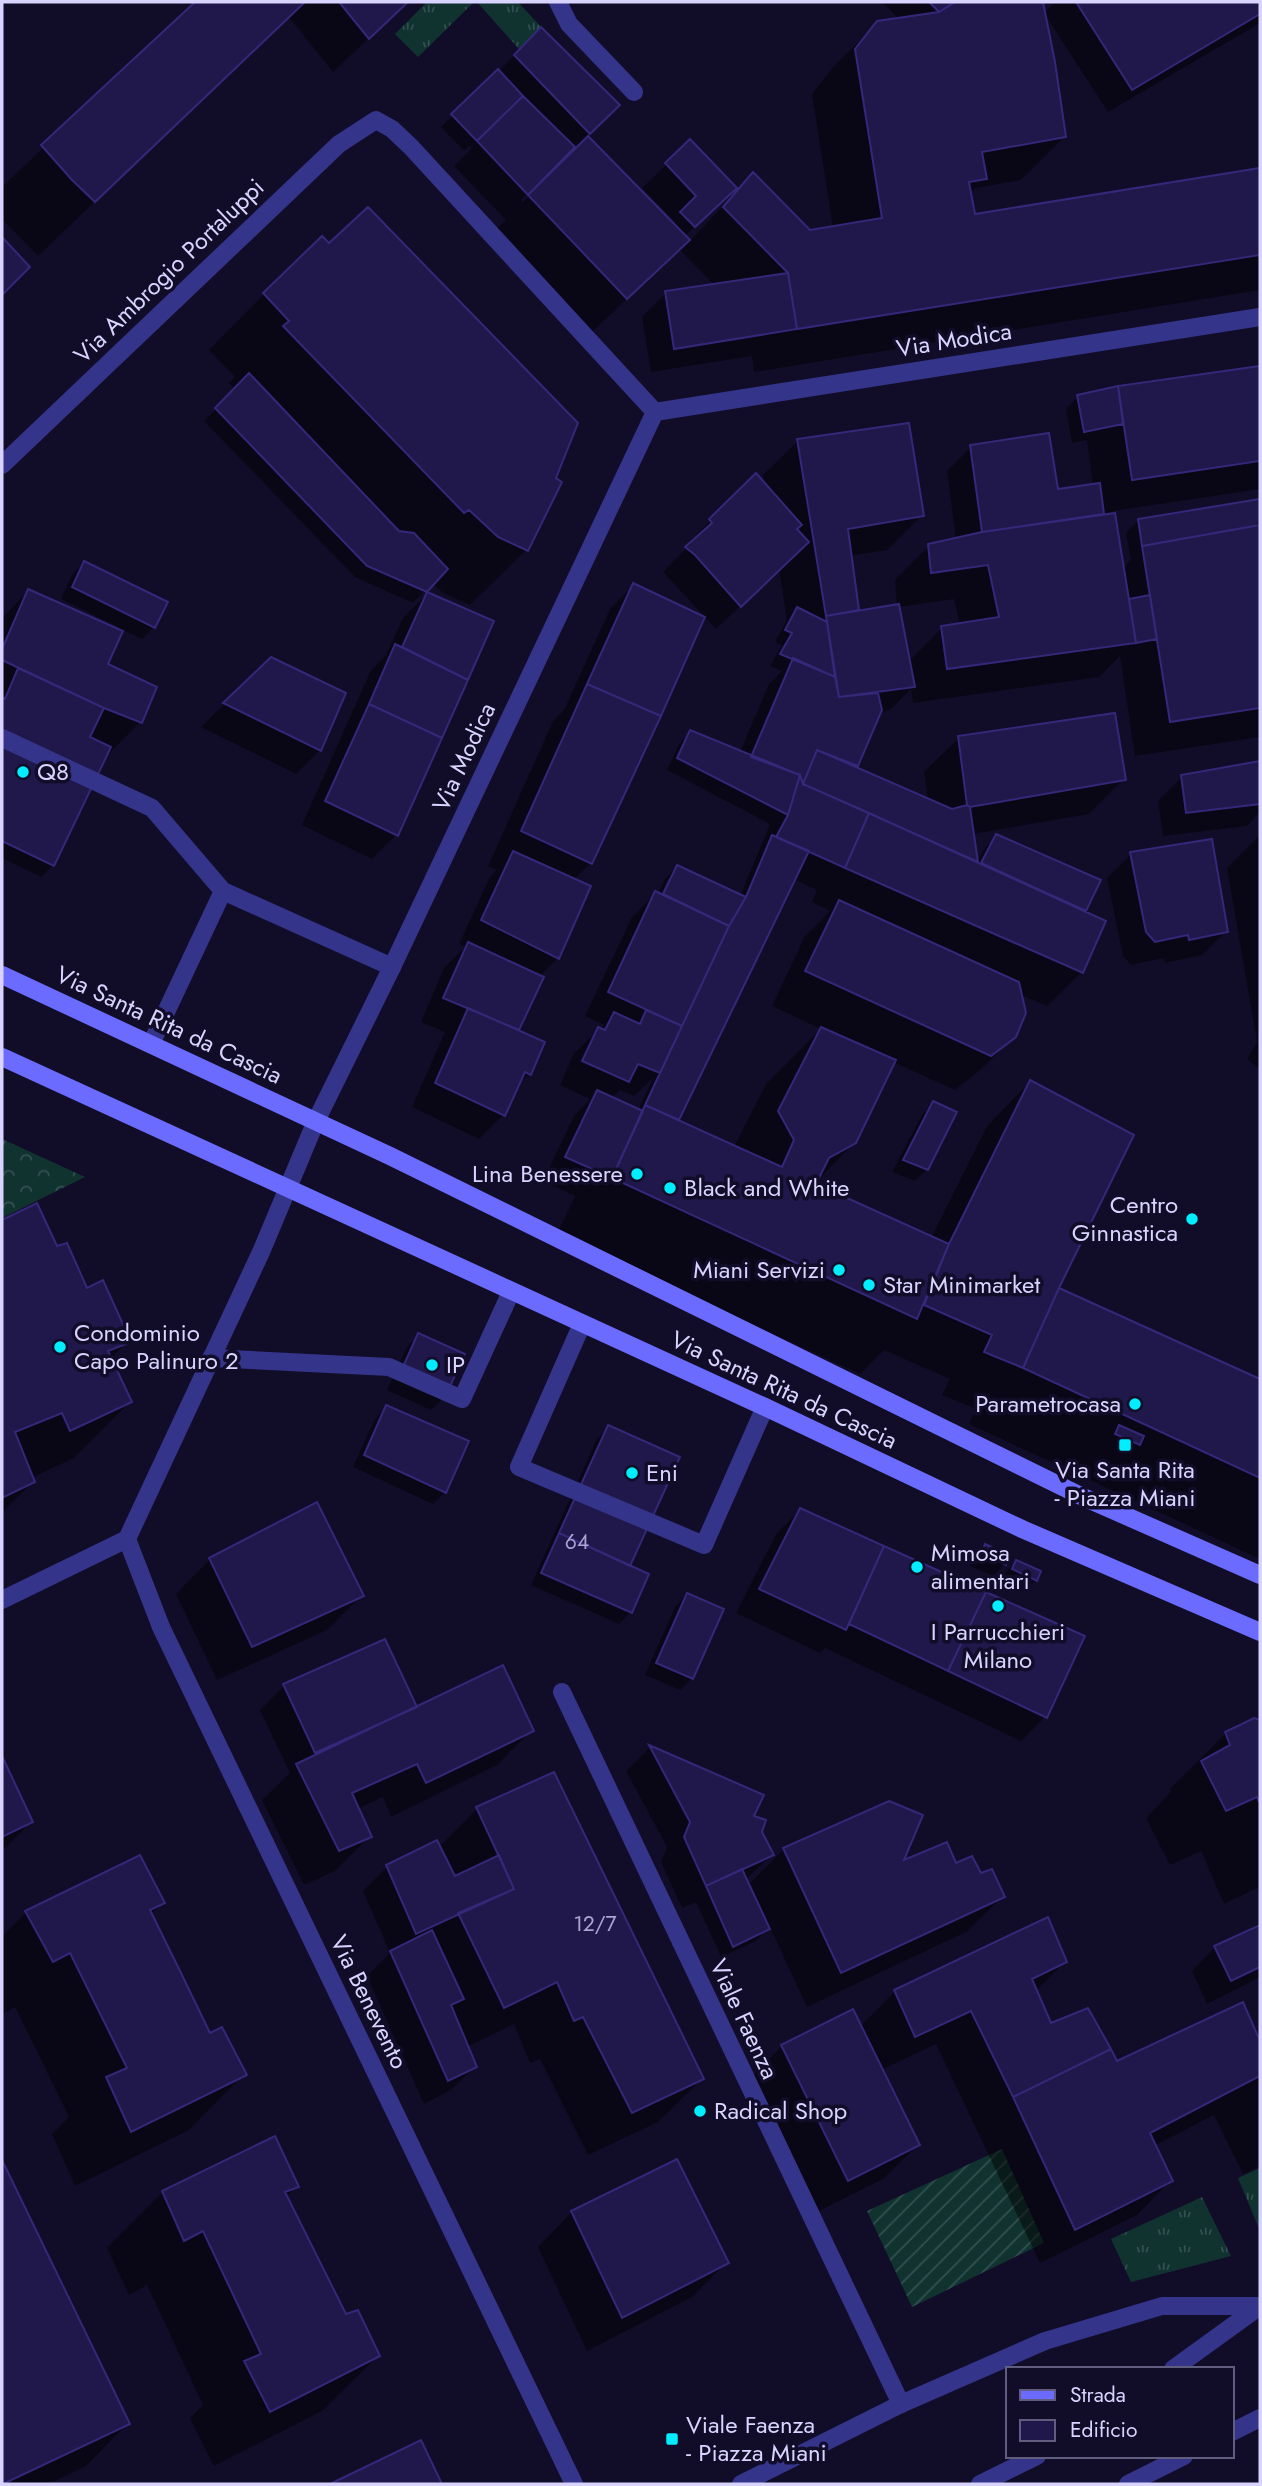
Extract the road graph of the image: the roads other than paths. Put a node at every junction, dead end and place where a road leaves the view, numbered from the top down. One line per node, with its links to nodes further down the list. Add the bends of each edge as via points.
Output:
1 (558, 2): 2 (street, via 569,24)
2 (634, 92)
3 (1260, 317): 4 (street, Via Modica)
4 (655, 412): 5 (street, Via Ambrogio Portaluppi, via 411,147 376,120 339,144); 8 (street, Via Modica)
5 (2, 465)
6 (2, 738): 7 (street, via 152,808)
7 (223, 891): 8 (street); 10 (street)
8 (392, 967): 12 (street, Via Modica)
9 (2, 975): 10 (main road, Via Santa Rita da Cascia)
10 (151, 1044): 12 (main road, Via Santa Rita da Cascia)
11 (2, 1057): 13 (main road, Via Santa Rita da Cascia)
12 (316, 1121): 13 (street); 19 (main road, Via Santa Rita da Cascia, via 1083,1497)
13 (289, 1188): 14 (main road, Via Santa Rita da Cascia); 16 (street)
14 (512, 1292): 15 (main road, Via Santa Rita da Cascia); 16 (street, via 462,1399 389,1367)
15 (582, 1324): 17 (main road, Via Santa Rita da Cascia); 17 (street, via 519,1467 704,1545)
16 (211, 1358): 18 (street)
17 (765, 1407): 21 (main road, Via Santa Rita da Cascia, via 1022,1530)
18 (127, 1539): 20 (street); 30 (street, Via Benevento, via 161,1627)
19 (1260, 1575)
20 (2, 1600)
21 (1260, 1632)
22 (562, 1692): 25 (street, Viale Faenza)
23 (1260, 2306): 24 (street); 25 (street, via 1162,2306 1045,2341)
24 (1176, 2367)
25 (901, 2404): 31 (street)
26 (1260, 2418): 27 (street)
27 (1234, 2431)
28 (1033, 2458): 32 (street)
29 (1180, 2458): 33 (street)
30 (573, 2484)
31 (741, 2484)
32 (980, 2484)
33 (1128, 2484)

